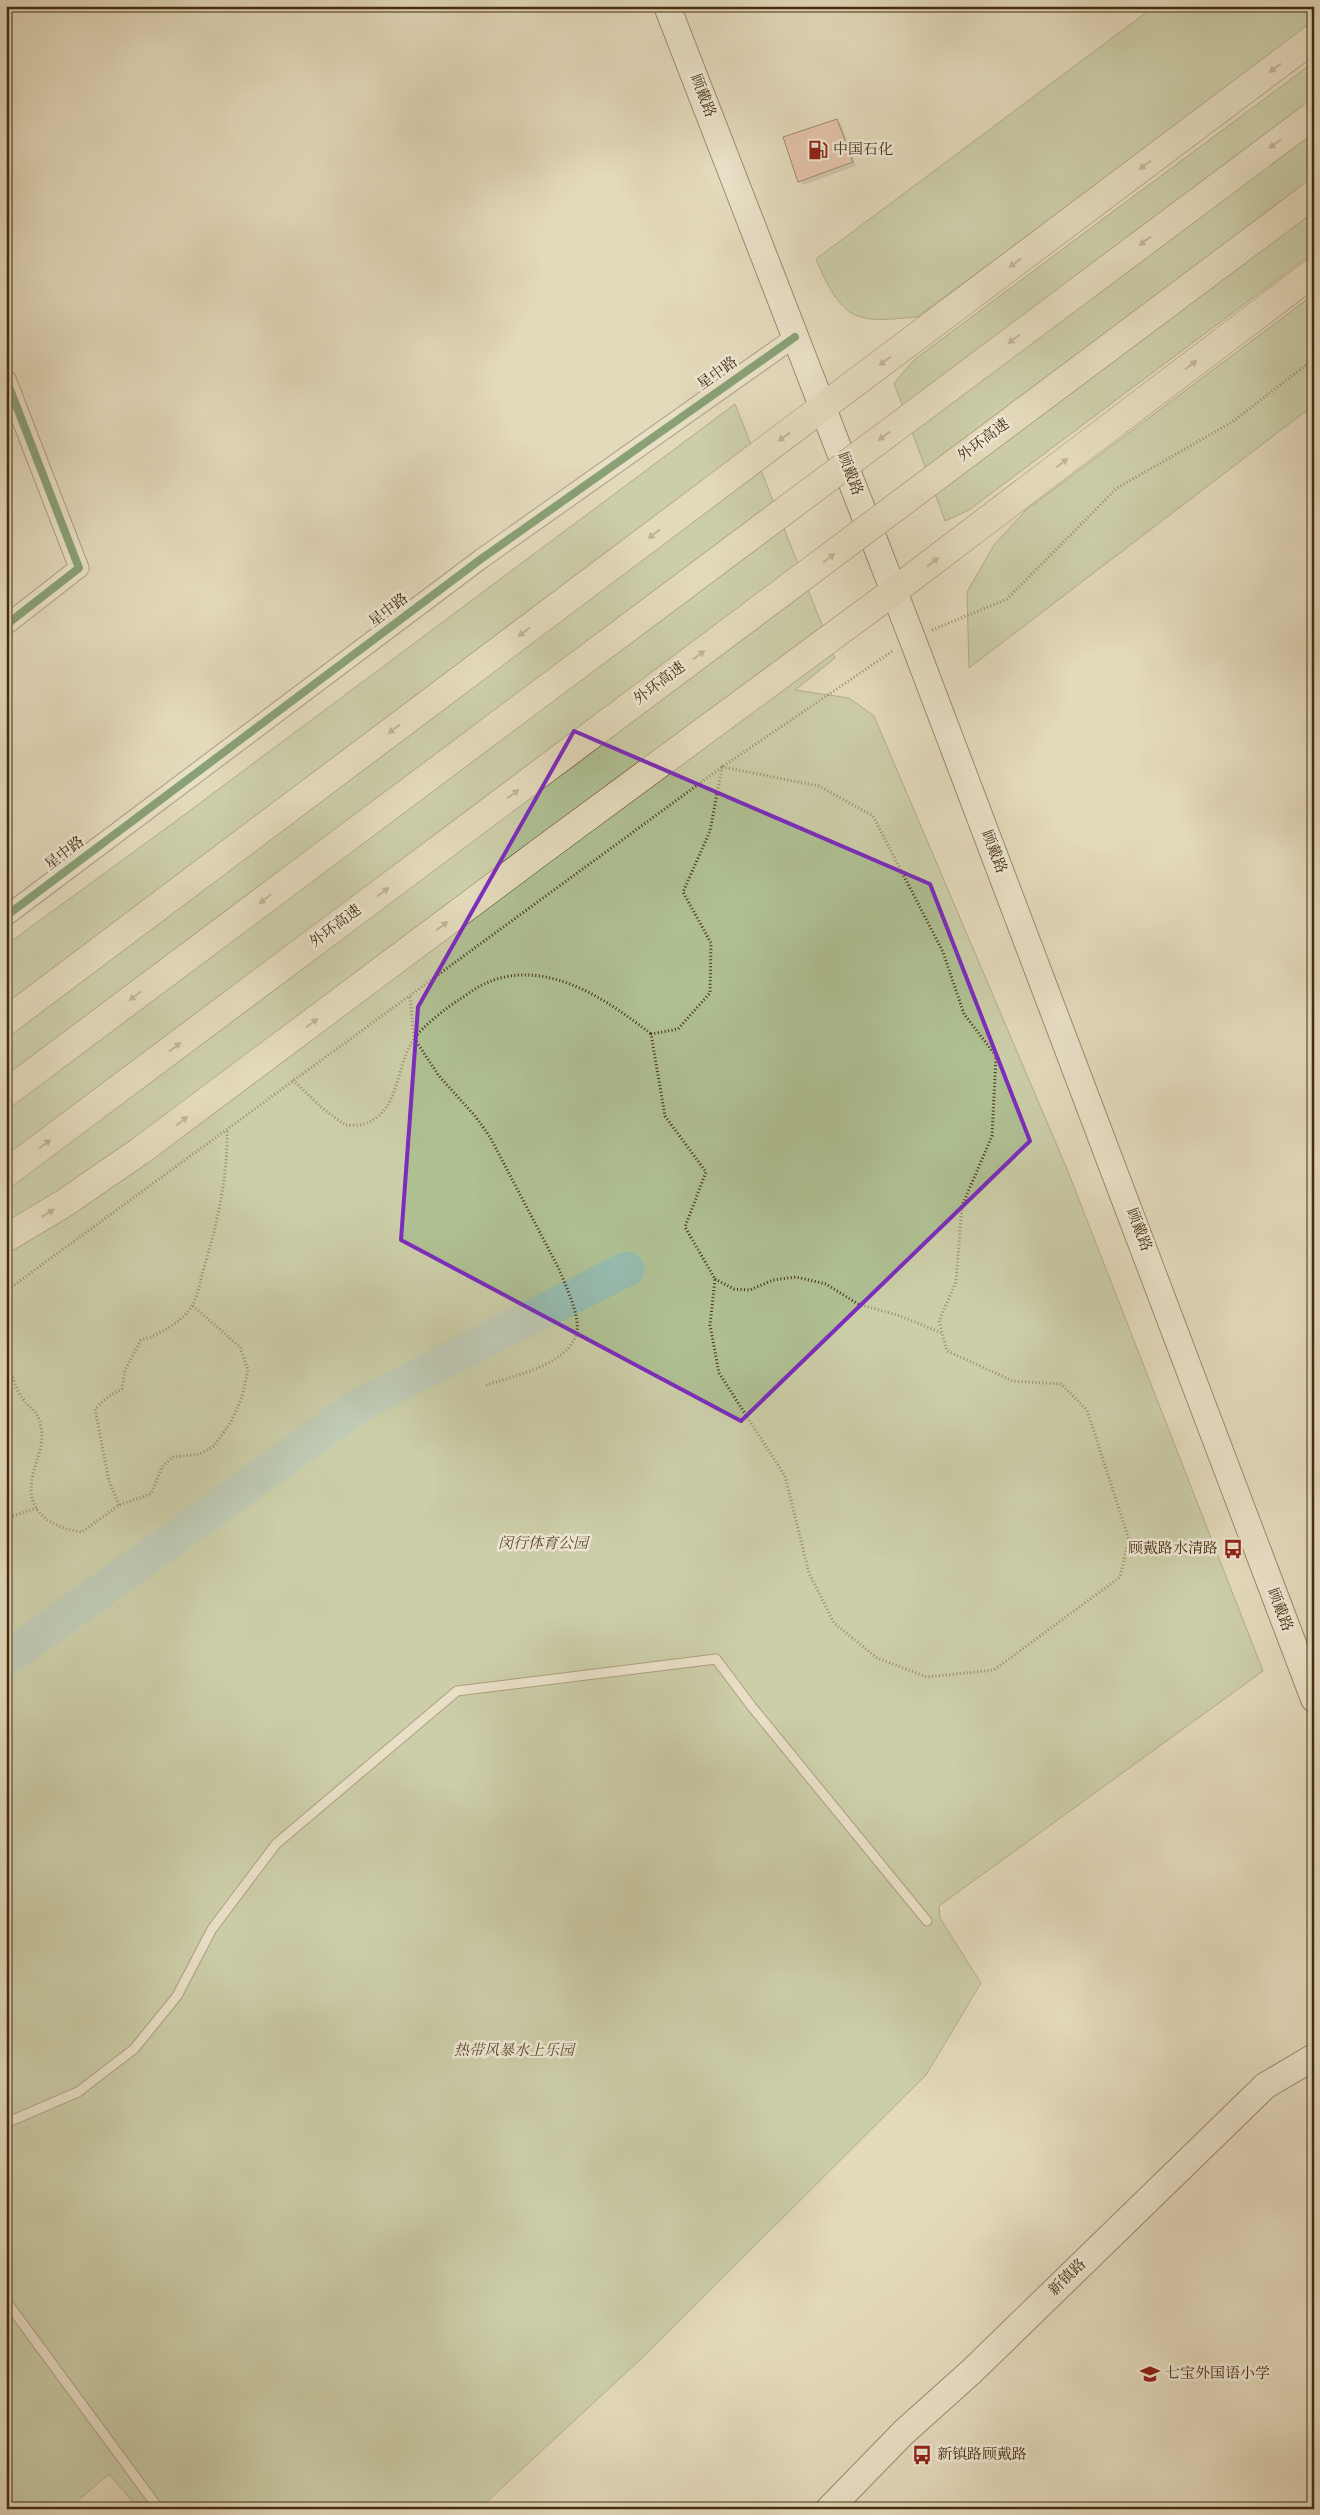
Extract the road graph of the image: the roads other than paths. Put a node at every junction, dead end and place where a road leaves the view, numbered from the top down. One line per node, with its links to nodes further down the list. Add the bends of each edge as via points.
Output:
1 (668, 6): 6 (main road, 顾戴路)
2 (1314, 38): 8 (highway, one-way to 8)
3 (1314, 115): 13 (highway, one-way to 13, bridge)
4 (1314, 194): 14 (highway, 外环高速, one-way to 4, bridge)
5 (1314, 272): 9 (highway, one-way to 5)
6 (795, 337): 8 (main road, 顾戴路); 11 (street, 星中路, via 481,560)
7 (6, 379): 10 (street, via 79,568)
8 (823, 408): 9 (main road, 顾戴路); 12 (highway, one-way to 12)
9 (894, 591): 15 (highway, one-way to 9, via 140,1152); 16 (main road, 顾戴路)
10 (6, 625)
11 (6, 916)
12 (6, 1022)
13 (6, 1093)
14 (6, 1173)
15 (6, 1238)
16 (1314, 1700)
17 (927, 1921): 19 (lane, via 716,1659 456,1691 276,1844 212,1929 177,1996 134,2050 78,2092)
18 (1314, 2057): 22 (main road, 新镇路, via 1265,2086)
19 (6, 2123)
20 (6, 2301): 21 (lane)
21 (159, 2509)
22 (828, 2509)

